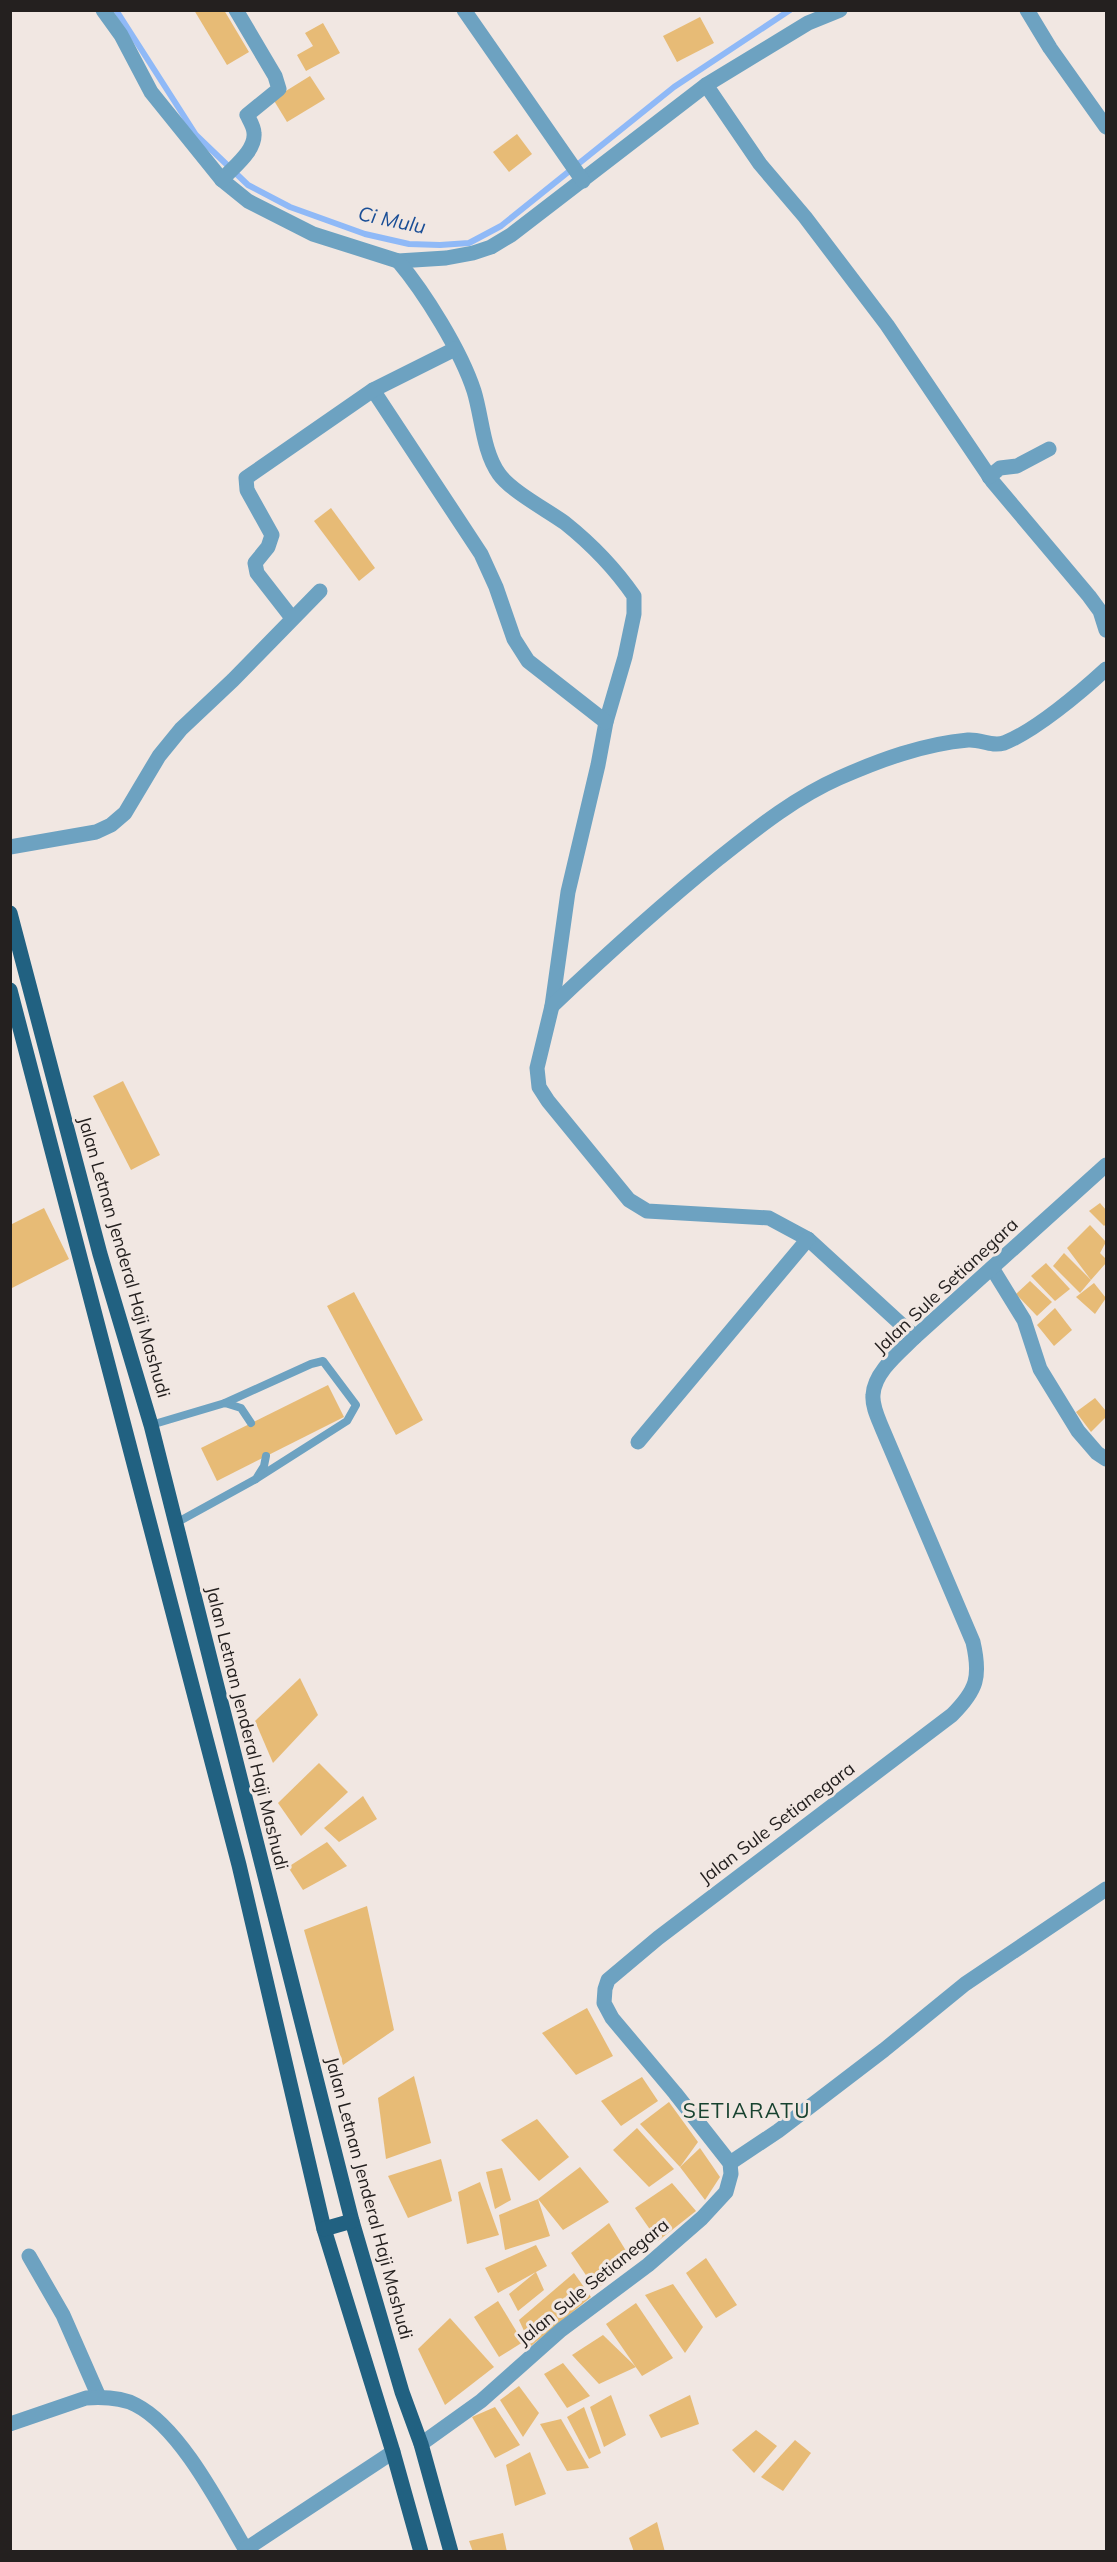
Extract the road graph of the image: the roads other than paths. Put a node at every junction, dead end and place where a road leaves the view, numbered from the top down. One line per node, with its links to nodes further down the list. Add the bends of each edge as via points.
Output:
1 (103, 10): 8 (street, via 151,92)
2 (236, 10): 8 (street, via 279,89 247,115 254,140)
3 (464, 10): 9 (street)
4 (840, 10): 6 (street, via 808,23)
5 (1027, 10): 7 (street)
6 (706, 85): 9 (street); 14 (street, via 760,164 887,324)
7 (1107, 127)
8 (223, 179): 10 (street, via 248,201 314,234)
9 (582, 179): 10 (street, via 511,236 491,247 446,258)
10 (398, 261): 11 (street, via 412,277)
11 (455, 349): 12 (street); 19 (street, via 474,390 497,472 578,534 634,596 625,657)
12 (372, 390): 16 (street, via 245,480 272,535 255,563 257,573); 19 (street, via 481,554 514,639 528,662)
13 (1049, 449): 14 (street, via 1017,466 1000,468)
14 (989, 477): 17 (street, via 1089,596)
15 (320, 591): 16 (street)
16 (292, 618): 20 (street, via 176,734 125,813 111,825 96,832)
17 (1107, 630)
18 (1107, 669): 23 (street, via 1039,725 1003,743 970,740 907,751 807,795 766,821 653,912)
19 (606, 722): 23 (street, via 568,892)
20 (10, 847)
21 (10, 913): 30 (main road, Jalan Letnan Jenderal Haji Mashudi, via 100,1254)
22 (10, 990): 39 (main road, via 239,1864)
23 (552, 1006): 25 (street, via 537,1068 539,1087 629,1200 647,1210 759,1215)
24 (1107, 1165): 26 (street, Jalan Sule Setianegara)
25 (807, 1239): 27 (street); 31 (street)
26 (992, 1268): 27 (street, Jalan Sule Setianegara); 33 (street, via 1024,1320 1040,1369 1078,1431)
27 (915, 1337): 37 (street, Jalan Sule Setianegara, via 874,1385 873,1403 973,1642 977,1675 972,1692 952,1715 658,1938 612,1976 605,1989 604,2003 612,2018)
28 (225, 1403): 29 (lane, via 242,1408); 30 (lane); 34 (lane, via 323,1361 356,1405 347,1421)
29 (252, 1423)
30 (151, 1425): 35 (main road, Jalan Letnan Jenderal Haji Mashudi)
31 (638, 1442)
32 (266, 1456): 34 (lane)
33 (1107, 1459)
34 (256, 1479): 35 (lane)
35 (176, 1523): 38 (main road, Jalan Letnan Jenderal Haji Mashudi)
36 (1107, 1889): 37 (street, via 965,1983 884,2050)
37 (730, 2163): 43 (street, Jalan Sule Setianegara, via 726,2192 702,2218 648,2265 561,2330 481,2401)
38 (352, 2221): 39 (main road); 43 (main road, Jalan Letnan Jenderal Haji Mashudi)
39 (324, 2229): 44 (main road)
40 (29, 2256): 41 (street, via 63,2314)
41 (99, 2397): 42 (street); 45 (street, via 134,2404 160,2422 192,2460)
42 (10, 2424)
43 (421, 2444): 47 (main road, Jalan Letnan Jenderal Haji Mashudi)
44 (393, 2452): 45 (street); 46 (main road)
45 (247, 2550)
46 (421, 2552)
47 (451, 2552)

